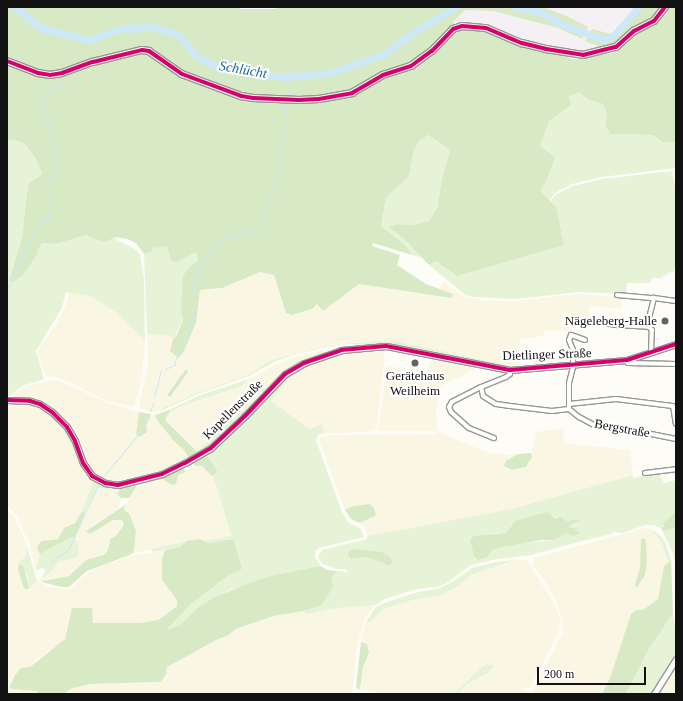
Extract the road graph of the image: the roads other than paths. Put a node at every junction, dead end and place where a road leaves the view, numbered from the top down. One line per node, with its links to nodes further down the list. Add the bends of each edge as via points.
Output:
1 (665, 7): 2 (main road, via 654,21 634,31 616,47 588,54 559,52 522,43 486,28 462,26 453,29 432,51 411,66 383,76 352,93 319,99 276,100 241,96 182,74 149,51 142,50 92,62 62,73 50,74 38,73)
2 (7, 61)
3 (617, 295): 4 (street)
4 (654, 298): 5 (street); 7 (street)
5 (676, 301)
6 (585, 320): 7 (street)
7 (649, 327): 11 (street, via 652,330)
8 (585, 340): 13 (street, via 571,335 569,340 573,350)
9 (676, 344): 11 (street, Dietlinger Straße)
10 (369, 347): 15 (street, Dietlinger Straße, via 407,349); 17 (street, Kapellenstraße, via 341,350 304,362 274,384 211,448 162,474 118,485 92,476 83,463 67,427 52,412 30,401)
11 (651, 354): 12 (street, Dietlinger Straße)
12 (627, 360): 13 (street, Dietlinger Straße); 14 (street, via 628,363)
13 (573, 364): 15 (street, Dietlinger Straße); 18 (street, via 569,383)
14 (676, 364)
15 (510, 370): 16 (street, via 506,377)
16 (481, 387): 18 (street, via 483,396 496,404 534,410 565,410); 20 (street, via 452,402 451,412 469,428)
17 (7, 400)
18 (569, 406): 19 (street, via 616,399 673,406); 21 (street, Bergstraße, via 579,417 596,426)
19 (675, 421)
20 (494, 438)
21 (676, 439)
22 (676, 469): 23 (street)
23 (645, 473)
24 (676, 659): 25 (street)
25 (654, 694)

